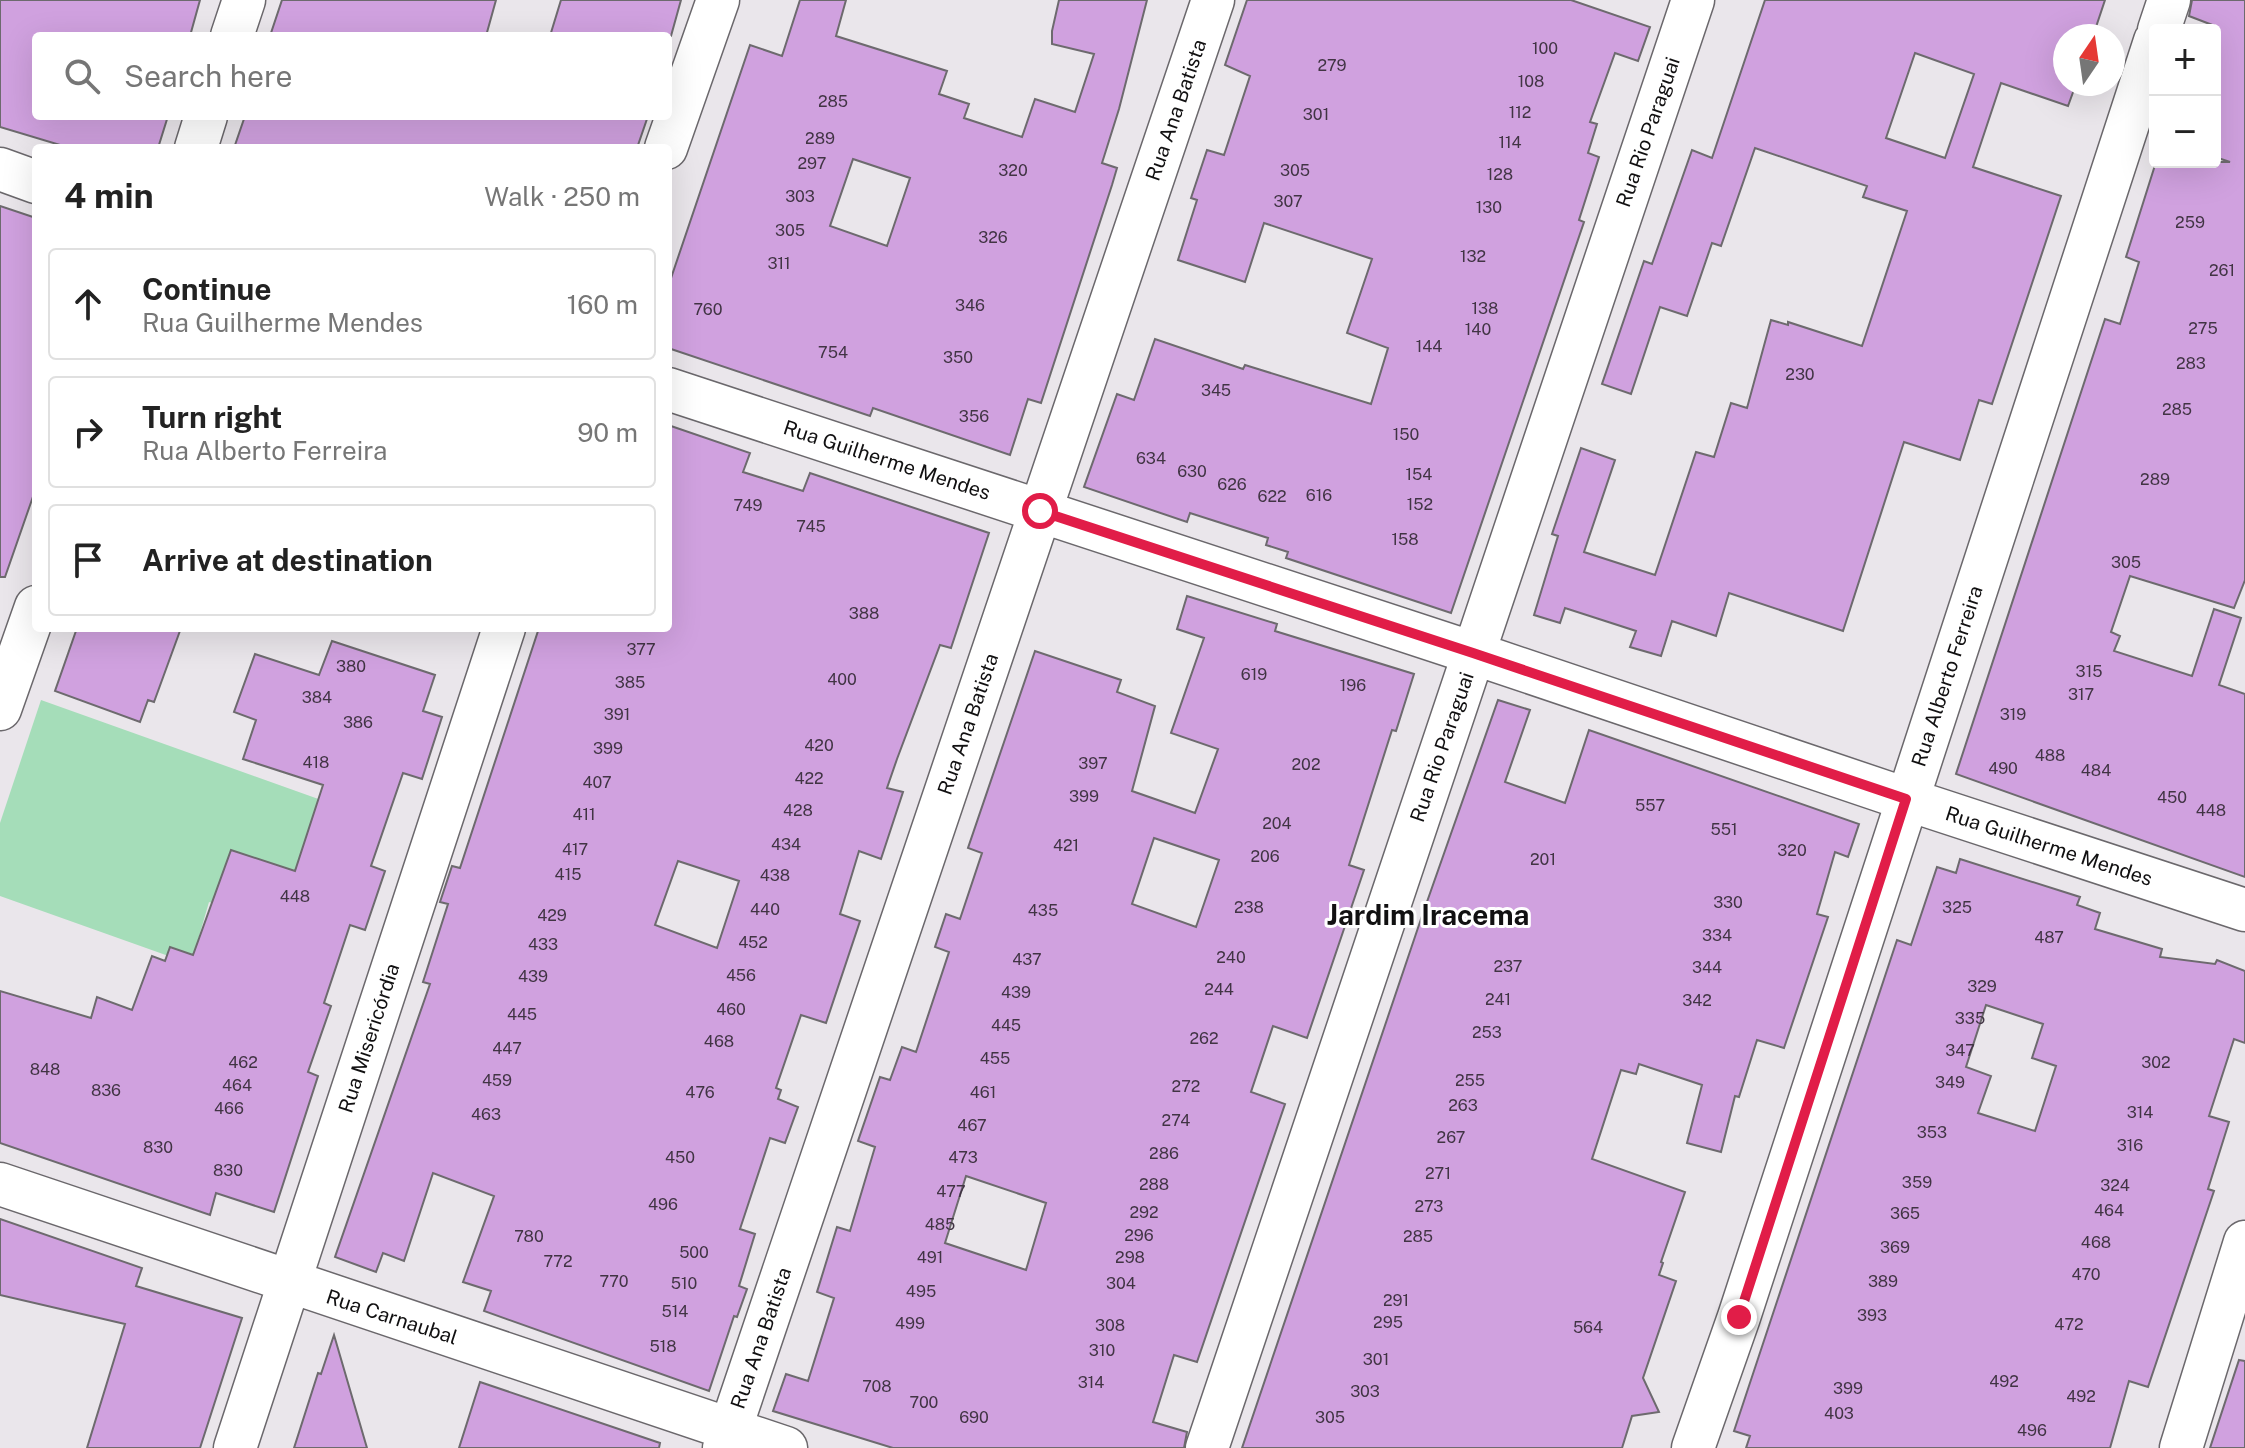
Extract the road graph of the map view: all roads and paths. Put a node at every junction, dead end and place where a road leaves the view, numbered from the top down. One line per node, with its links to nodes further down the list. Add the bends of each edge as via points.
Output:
1 (244, 0): 7 (street)
2 (718, 0): 11 (street)
3 (1213, 0): 15 (street, Rua Ana Batista)
4 (1693, 0): 18 (street, Rua Rio Paraguai)
5 (2169, 0): 6 (street)
6 (2161, 24)
7 (233, 32)
8 (2149, 59): 20 (street, Rua Alberto Ferreira)
9 (205, 120): 10 (street)
10 (197, 144)
11 (667, 144)
12 (0, 169): 13 (street)
13 (32, 181)
14 (672, 390): 15 (street, Rua Guilherme Mendes)
15 (1040, 511): 18 (street, Rua Guilherme Mendes); 25 (street, Rua Ana Batista)
16 (32, 618): 19 (street)
17 (503, 632): 24 (street, Rua Misericórdia)
18 (1473, 653): 20 (street, Rua Guilherme Mendes); 28 (street, Rua Rio Paraguai)
19 (0, 709)
20 (1906, 799): 21 (street, Rua Guilherme Mendes); 29 (street, Rua Alberto Ferreira)
21 (2245, 910)
22 (0, 1184): 24 (street, Rua Carnaubal)
23 (2245, 1242): 30 (street)
24 (288, 1282): 25 (street, Rua Carnaubal); 26 (street, Rua Misericórdia)
25 (727, 1439): 27 (street, Rua Carnaubal)
26 (235, 1448)
27 (786, 1448)
28 (1207, 1448)
29 (1693, 1448)
30 (2181, 1448)

